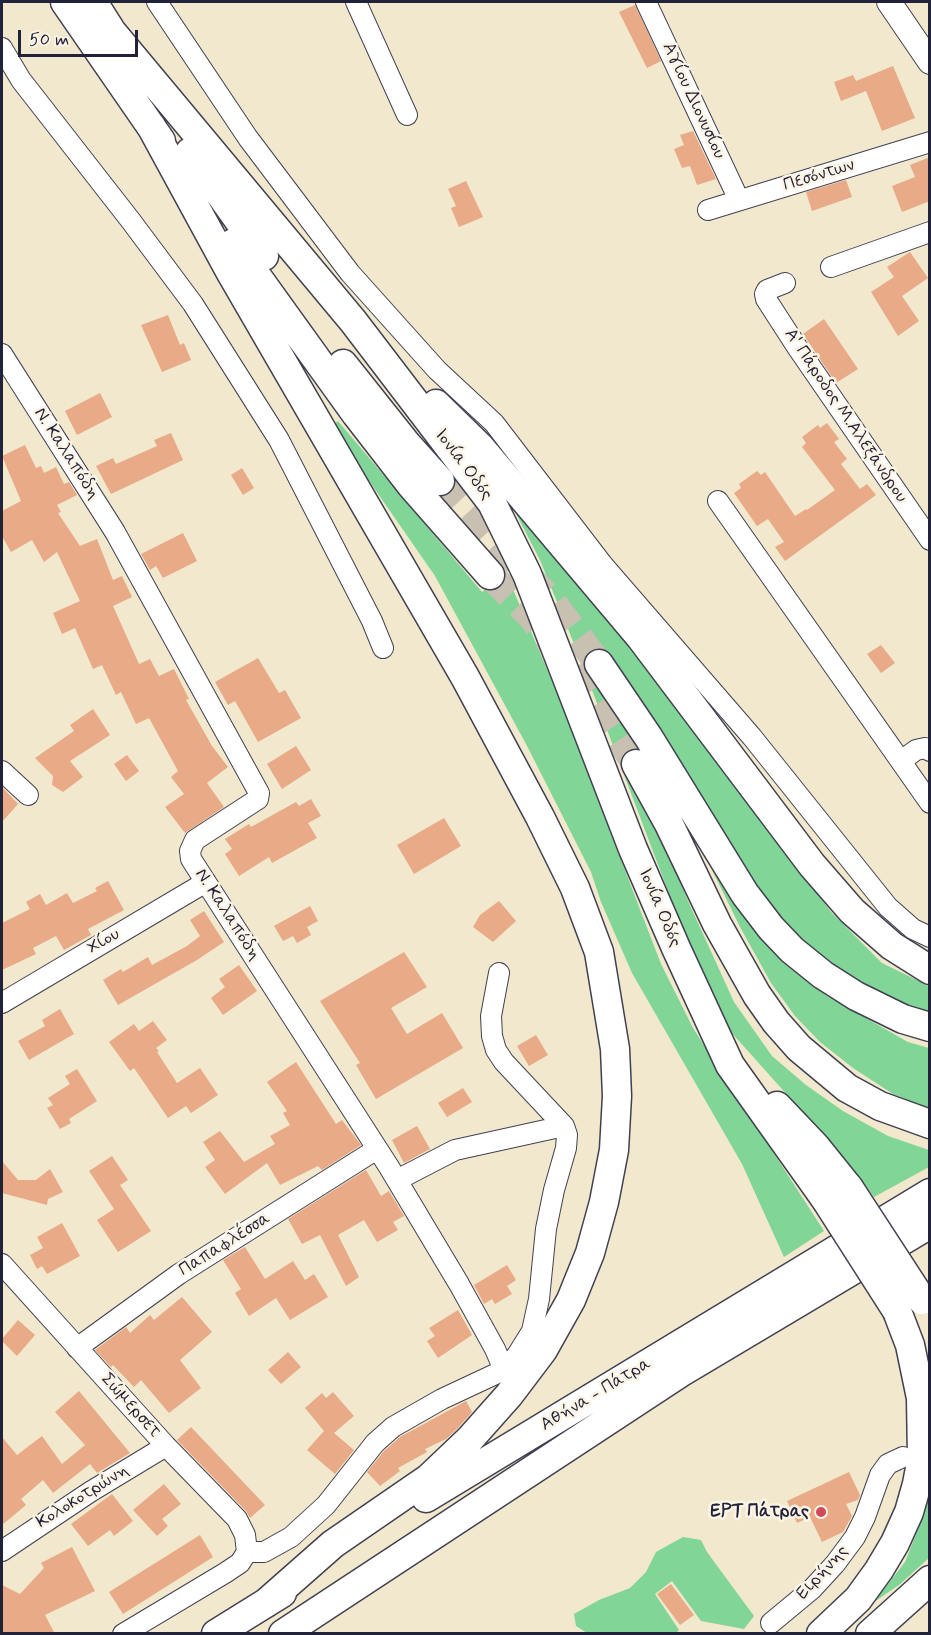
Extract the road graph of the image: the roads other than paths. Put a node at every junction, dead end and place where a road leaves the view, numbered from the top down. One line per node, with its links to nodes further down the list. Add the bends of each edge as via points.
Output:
1 (65, 2): 11 (highway)
2 (93, 2): 7 (highway, Ιονία Οδός)
3 (157, 2): 33 (street, via 248,138 350,273 437,370 494,423 603,565 752,737 888,907 913,929)
4 (356, 2): 10 (street)
5 (646, 2): 13 (street, Αγίου Διονυσίου)
6 (890, 2): 9 (main road)
7 (112, 32): 18 (highway, Ιονία Οδός); 20 (highway, via 172,128 296,302)
8 (2, 48): 24 (street, via 21,80 193,304 279,440)
9 (930, 62)
10 (407, 116)
11 (151, 126): 23 (highway, via 356,414 411,486); 53 (highway, via 231,273 465,677 540,817 575,888 599,952 615,1049 614,1150 604,1202 590,1253 571,1300 543,1350 469,1440 429,1478 333,1544)
12 (930, 142): 13 (street, Πεσόντων)
13 (739, 200): 14 (street, Πεσόντων)
14 (708, 210)
15 (930, 232): 16 (street)
16 (831, 267)
17 (776, 286): 22 (street, Α' Πάροδος Μ.Αλεξάνδρου, via 765,294 766,299)
18 (353, 321): 34 (highway, via 480,447 549,527 641,638 812,865 852,911 892,946); 45 (highway, Ιονία Οδός, bridge, via 492,503 527,574 633,849 730,1065 838,1194)
19 (2, 354): 32 (street, Ν. Καλαπόδη, via 115,532 259,794 258,799 193,843 191,859)
20 (440, 481)
21 (718, 501): 27 (street)
22 (930, 540)
23 (490, 575)
24 (383, 648)
25 (599, 664): 37 (highway, via 745,894 771,928 823,975 856,996 903,1019)
26 (930, 751): 27 (street, via 916,750)
27 (901, 761): 31 (street)
28 (636, 765): 38 (highway, via 717,924 776,1022 799,1048 847,1088 880,1106)
29 (2, 771): 30 (street)
30 (28, 795)
31 (930, 803)
32 (206, 882): 36 (street, Χίου); 40 (street, Ν. Καλαπόδη)
33 (930, 937)
34 (930, 970)
35 (499, 973): 39 (street, via 490,1016 496,1050)
36 (2, 1003)
37 (930, 1027)
38 (930, 1124)
39 (564, 1126): 41 (street, via 455,1150); 47 (street, via 566,1148 548,1218 534,1324 522,1348)
40 (377, 1149): 41 (street, Ν. Καλαπόδη); 46 (street, Παπαφλέσσα, via 179,1274)
41 (397, 1180): 47 (street, Ν. Καλαπόδη, via 465,1294)
42 (930, 1193): 53 (highway, Αθήνα - Πάτρα, via 449,1484)
43 (930, 1224): 57 (highway, Αθήνα - Πάτρα, via 680,1372)
44 (2, 1264): 46 (street, Σώμερσετ)
45 (916, 1308): 58 (highway, Ιονία Οδός, via 910,1345 921,1398 921,1458 909,1512 879,1570 858,1599)
46 (77, 1348): 48 (street, Σώμερσετ)
47 (504, 1370): 51 (street, via 393,1427 375,1443 317,1515 276,1546 264,1552)
48 (166, 1446): 50 (street, Κολοκοτρώνη); 51 (street, Σώμερσετ, via 237,1519)
49 (903, 1457): 54 (street, Ειρήνης, via 888,1464 880,1475 855,1537 835,1564)
50 (2, 1551)
51 (248, 1552): 55 (street, via 225,1573)
52 (930, 1581): 59 (highway)
53 (266, 1603): 56 (highway)
54 (771, 1623)
55 (123, 1634)
56 (216, 1634)
57 (283, 1634)
58 (821, 1634)
59 (870, 1634)

